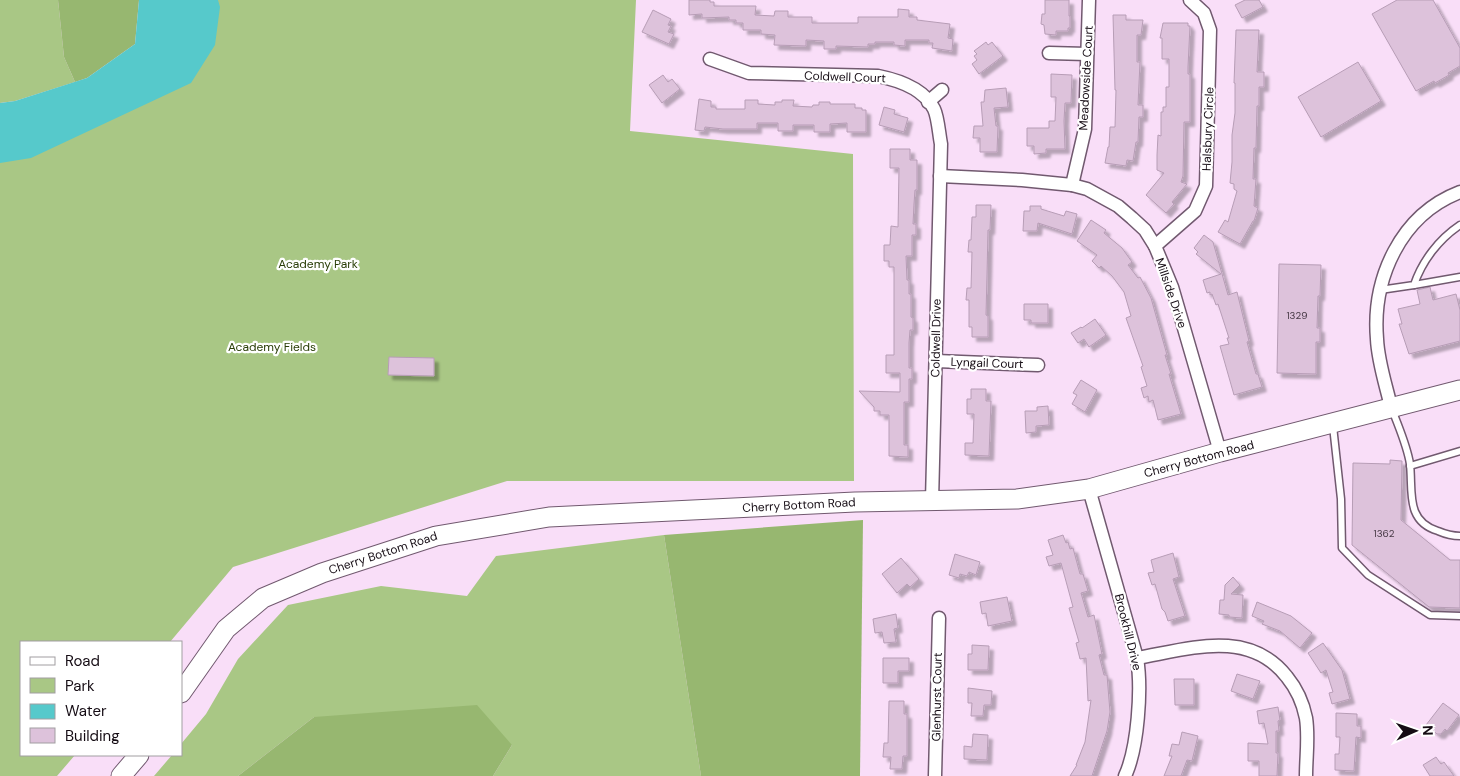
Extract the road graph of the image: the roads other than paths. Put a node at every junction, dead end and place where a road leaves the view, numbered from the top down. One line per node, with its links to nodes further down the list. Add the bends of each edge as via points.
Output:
1 (1089, 0): 4 (street, Meadowside Court)
2 (1190, 0): 12 (street, Halsbury Circle, via 1204,13 1210,30 1206,186 1195,211)
3 (1048, 53): 4 (street)
4 (1087, 54): 9 (street, Meadowside Court, via 1085,129)
5 (710, 59): 7 (street, Coldwell Court, via 749,73 894,79 918,91)
6 (942, 90): 7 (street)
7 (928, 102): 8 (street, Coldwell Court, via 934,109 941,144)
8 (940, 176): 9 (street, Millside Drive); 16 (street, Coldwell Drive)
9 (1072, 185): 12 (street, Millside Drive, via 1088,189 1118,206 1145,230)
10 (1460, 192): 15 (street, via 1433,206 1414,223 1395,250 1382,277)
11 (1460, 225): 14 (lane, via 1442,239 1418,272)
12 (1154, 246): 22 (street, Millside Drive, via 1172,287)
13 (1460, 277): 14 (lane)
14 (1414, 285): 15 (lane)
15 (1380, 290): 19 (street, via 1377,340)
16 (936, 361): 17 (street, Lyngail Court); 25 (street, Coldwell Drive)
17 (1038, 365)
18 (1460, 390): 19 (main road, Cherry Bottom Road)
19 (1391, 408): 20 (main road, Cherry Bottom Road); 23 (lane)
20 (1332, 423): 22 (main road, Cherry Bottom Road); 27 (lane, via 1341,499 1342,548 1368,575 1430,615)
21 (1460, 451): 23 (lane)
22 (1220, 452): 24 (main road, Cherry Bottom Road)
23 (1410, 466): 26 (lane, via 1416,518 1427,528)
24 (1089, 489): 25 (main road, Cherry Bottom Road, via 1017,500); 29 (street, Brookhill Drive)
25 (932, 500): 30 (main road, Cherry Bottom Road, via 549,518 436,536 322,573 264,598 226,629)
26 (1460, 536)
27 (1460, 616)
28 (939, 618): 33 (street, Glenhurst Court)
29 (1137, 658): 34 (street, Brookhill Drive, via 1138,721); 35 (street, via 1211,645 1240,646 1264,655 1282,670 1301,700 1307,730)
30 (182, 693)
31 (138, 756): 32 (main road)
32 (121, 776)
33 (936, 776)
34 (1125, 776)
35 (1306, 776)

